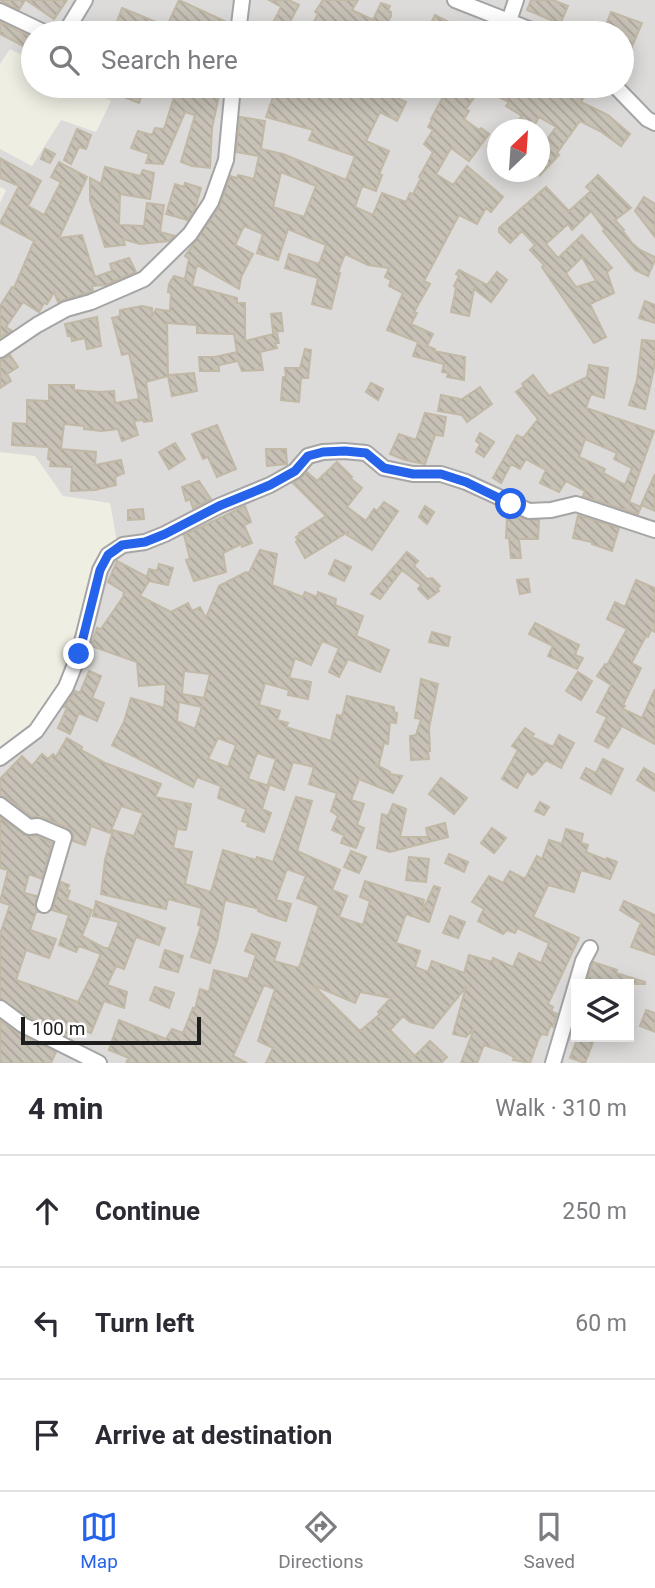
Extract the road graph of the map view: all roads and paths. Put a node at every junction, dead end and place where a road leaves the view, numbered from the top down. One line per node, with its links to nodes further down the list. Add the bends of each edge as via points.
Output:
1 (85, 0): 8 (street)
2 (242, 0): 9 (street)
3 (455, 0): 6 (street)
4 (516, 0): 6 (street)
5 (0, 11): 7 (street)
6 (509, 20)
7 (21, 21)
8 (72, 21)
9 (239, 21)
10 (232, 98): 13 (street, via 226,160 211,202 190,234 144,279 66,309)
11 (626, 98): 12 (street)
12 (655, 123)
13 (0, 350)
14 (655, 530): 15 (street, via 576,504 529,511 441,474 384,468 366,453 334,451 308,456 295,471 270,485 165,534 122,545 108,555 66,687 36,731)
15 (0, 758)
16 (0, 805): 17 (street, via 29,827 64,837)
17 (44, 905)
18 (590, 948): 21 (street)
19 (0, 1008): 20 (street, via 23,1025)
20 (99, 1063)
21 (553, 1063)

